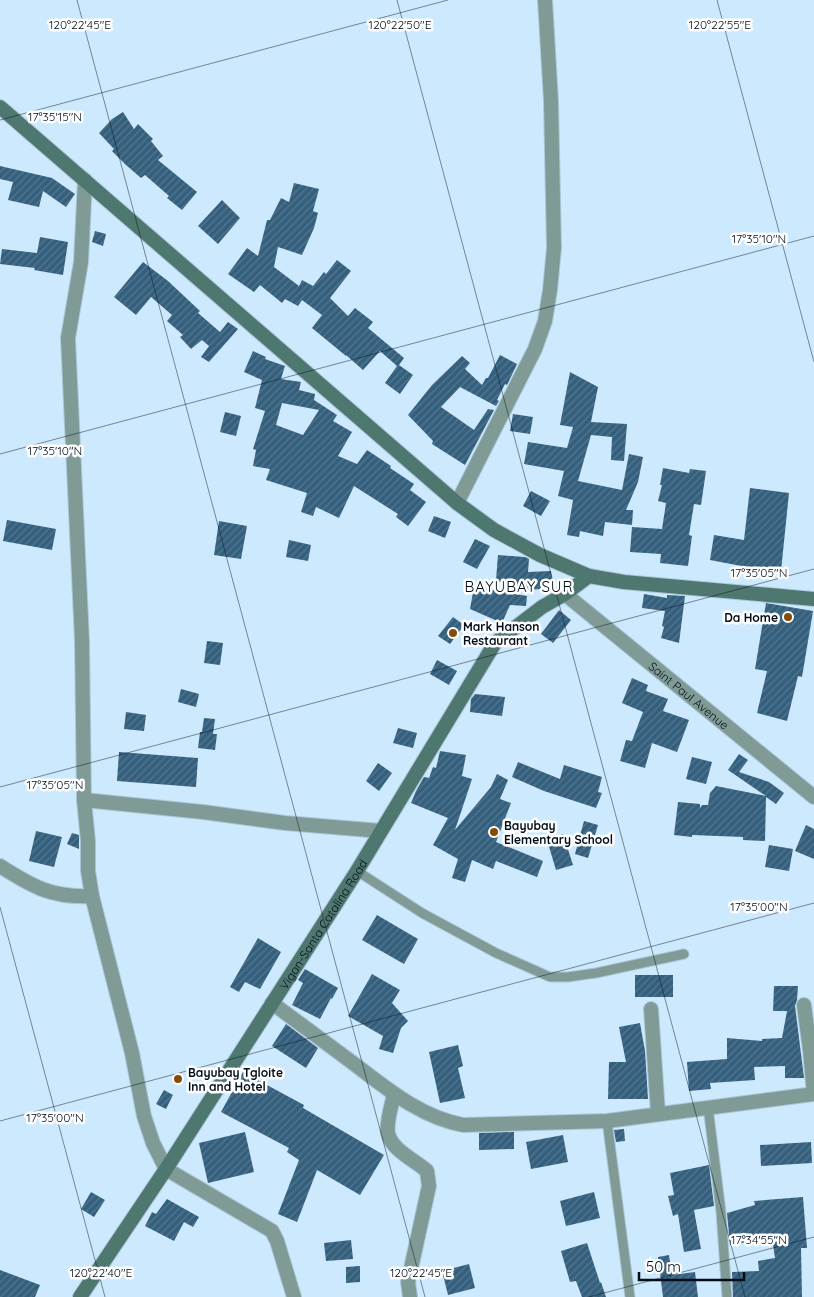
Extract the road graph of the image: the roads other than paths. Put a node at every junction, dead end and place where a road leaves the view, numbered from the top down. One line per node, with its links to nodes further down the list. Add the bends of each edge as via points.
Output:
1 (545, 0): 4 (street, via 552,101 554,248 550,290 535,349)
2 (0, 107): 3 (main road)
3 (85, 180): 4 (main road); 9 (street, via 81,262 68,338 82,641)
4 (457, 503): 5 (main road, via 494,530)
5 (589, 576): 6 (main road, Vigan-Santa Catalina Road); 7 (main road)
6 (564, 594): 8 (street, Saint Paul Avenue); 10 (main road, Vigan-Santa Catalina Road, via 542,606 495,643)
7 (814, 599)
8 (814, 797)
9 (84, 800): 10 (street); 13 (street)
10 (381, 831): 12 (main road, Vigan-Santa Catalina Road)
11 (0, 866): 13 (street, via 42,890 73,897)
12 (357, 871): 14 (lane, via 430,918 550,977 596,973); 15 (main road, Vigan-Santa Catalina Road)
13 (92, 896): 23 (street, via 132,1053 144,1116)
14 (684, 954)
15 (272, 1003): 18 (street); 23 (main road, Vigan-Santa Catalina Road)
16 (804, 1005): 19 (street)
17 (651, 1009): 21 (street)
18 (394, 1094): 22 (street, via 424,1112 463,1125); 26 (street, via 388,1126 391,1142 427,1171 429,1178 408,1282)
19 (814, 1094): 20 (street)
20 (708, 1107): 21 (street); 28 (lane)
21 (658, 1113): 22 (street)
22 (607, 1121): 27 (lane)
23 (166, 1170): 24 (main road, Vigan-Santa Catalina Road); 25 (street, via 272,1231)
24 (80, 1297)
25 (294, 1297)
26 (410, 1297)
27 (630, 1297)
28 (727, 1297)

